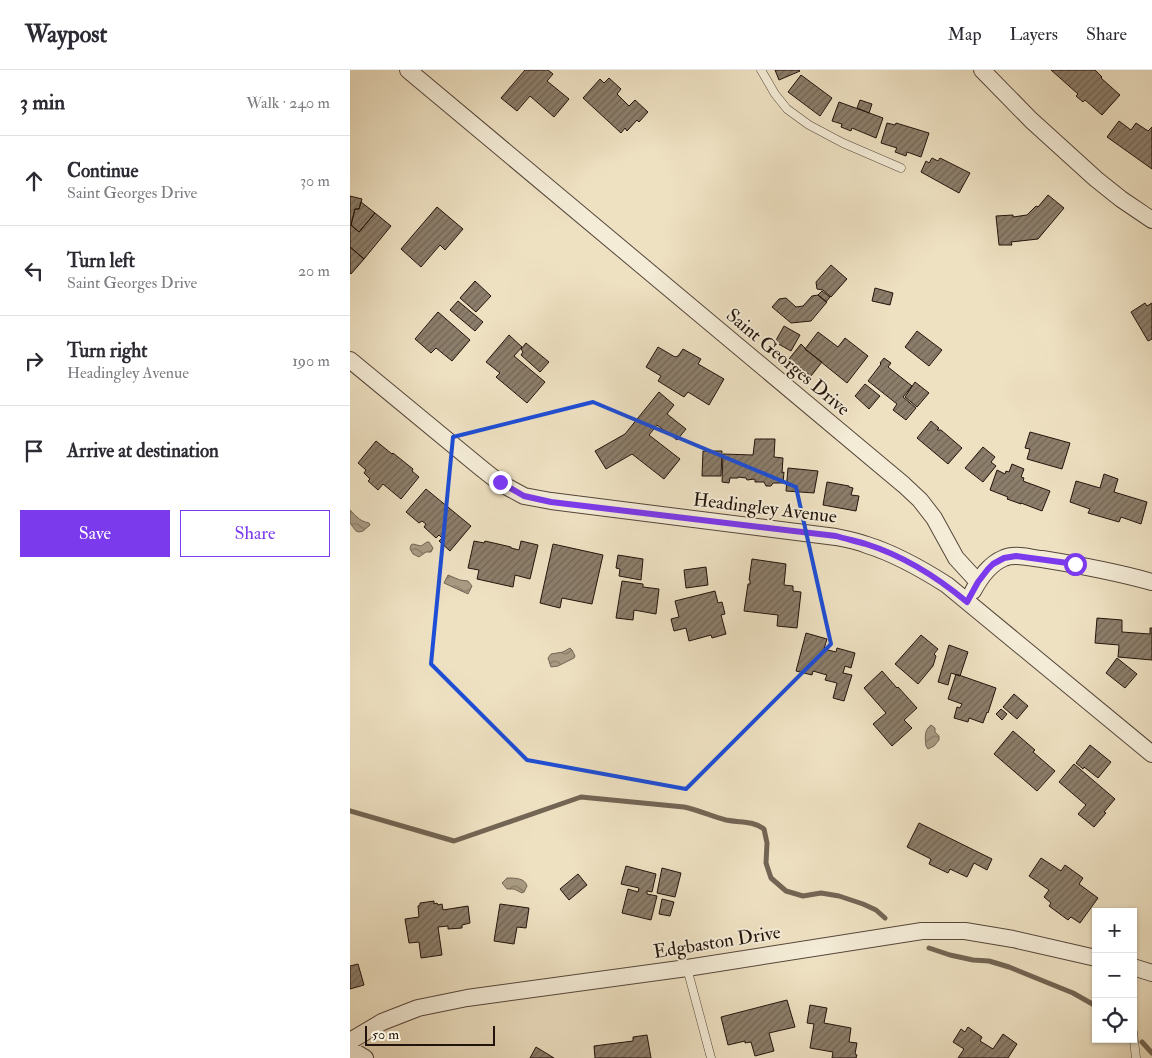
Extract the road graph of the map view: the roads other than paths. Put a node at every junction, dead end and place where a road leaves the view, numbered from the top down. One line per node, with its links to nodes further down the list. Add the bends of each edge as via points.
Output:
1 (408, 70): 7 (street, Saint Georges Drive, via 904,485 920,500 956,558)
2 (761, 70): 4 (lane, via 787,109 809,125)
3 (982, 70): 5 (street, via 1096,179)
4 (901, 168)
5 (1152, 220)
6 (350, 360): 9 (street, Headingley Avenue, via 480,468 524,496 551,502 836,536 901,558 948,585)
7 (978, 582): 8 (street, via 993,564 1016,556 1075,564); 9 (street)
8 (1152, 582)
9 (967, 602): 10 (street, Headingley Avenue)
10 (1152, 754)
11 (1092, 957): 12 (street, Edgbaston Drive, via 966,930 922,931)
12 (687, 968): 15 (street, Edgbaston Drive, via 467,998 418,1008 382,1022); 19 (lane)
13 (1137, 968): 14 (street)
14 (1152, 973)
15 (350, 1041)
16 (1134, 1043): 20 (lane)
17 (350, 1049): 18 (street)
18 (364, 1058)
19 (711, 1058)
20 (1136, 1058)

